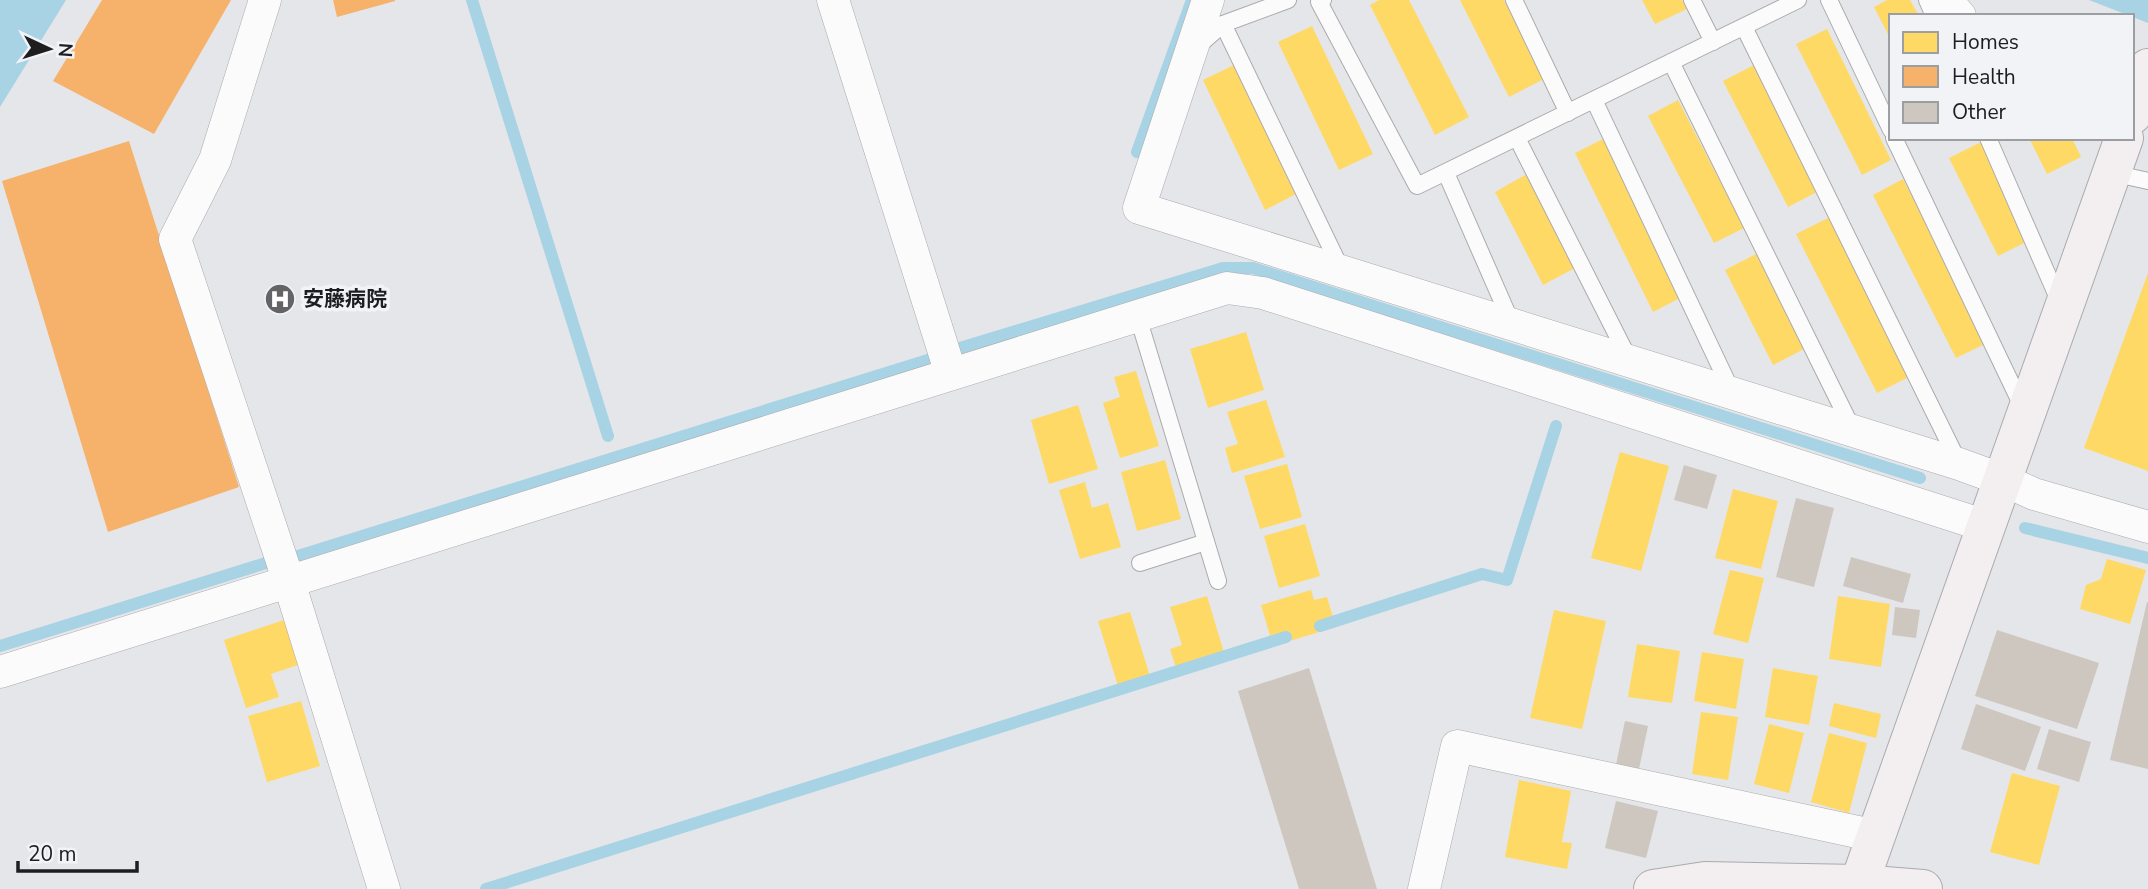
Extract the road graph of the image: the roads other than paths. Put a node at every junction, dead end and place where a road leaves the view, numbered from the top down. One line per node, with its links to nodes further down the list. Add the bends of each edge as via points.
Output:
1 (265, 0): 41 (street, via 215,160 175,239)
2 (833, 0): 30 (street)
3 (1288, 0): 10 (lane)
4 (1514, 0): 17 (lane)
5 (1692, 0): 13 (lane)
6 (1829, 0): 19 (lane)
7 (1946, 0): 11 (street)
8 (1315, 1): 24 (lane, via 1417,187)
9 (1793, 1): 12 (lane)
10 (1216, 12): 25 (lane); 25 (street, via 1191,52 1139,208)
11 (1958, 14)
12 (1744, 27): 13 (lane); 34 (lane)
13 (1713, 42): 14 (lane)
14 (1671, 62): 16 (lane); 33 (lane)
15 (2148, 68): 18 (street)
16 (1594, 100): 17 (lane); 31 (lane)
17 (1568, 113): 20 (lane)
18 (2134, 124)
19 (1889, 126)
20 (1517, 138): 24 (lane); 29 (lane)
21 (1896, 140): 32 (lane)
22 (1988, 140): 26 (lane)
23 (2129, 140): 26 (street)
24 (1446, 173): 28 (lane)
25 (1342, 271): 28 (street)
26 (2063, 310): 32 (street)
27 (1138, 317): 30 (street); 36 (street, via 1227,288 1263,293); 38 (lane)
28 (1512, 324): 29 (street)
29 (1630, 362): 31 (street)
30 (951, 374): 41 (street)
31 (1732, 393): 33 (street)
32 (2026, 414): 35 (street)
33 (1853, 430): 34 (street)
34 (1959, 464): 35 (street)
35 (2003, 480): 36 (street); 37 (street, via 2034,494)
36 (1986, 526): 43 (street)
37 (2148, 527)
38 (1206, 542): 39 (lane); 40 (lane)
39 (1140, 562)
40 (1218, 580)
41 (289, 582): 42 (street); 45 (street)
42 (0, 672)
43 (1876, 836): 44 (street); 46 (street, via 1457,746)
44 (1836, 885): 47 (street, via 1705,881); 48 (street)
45 (384, 889)
46 (1424, 889)
47 (1653, 889)
48 (1923, 889)

